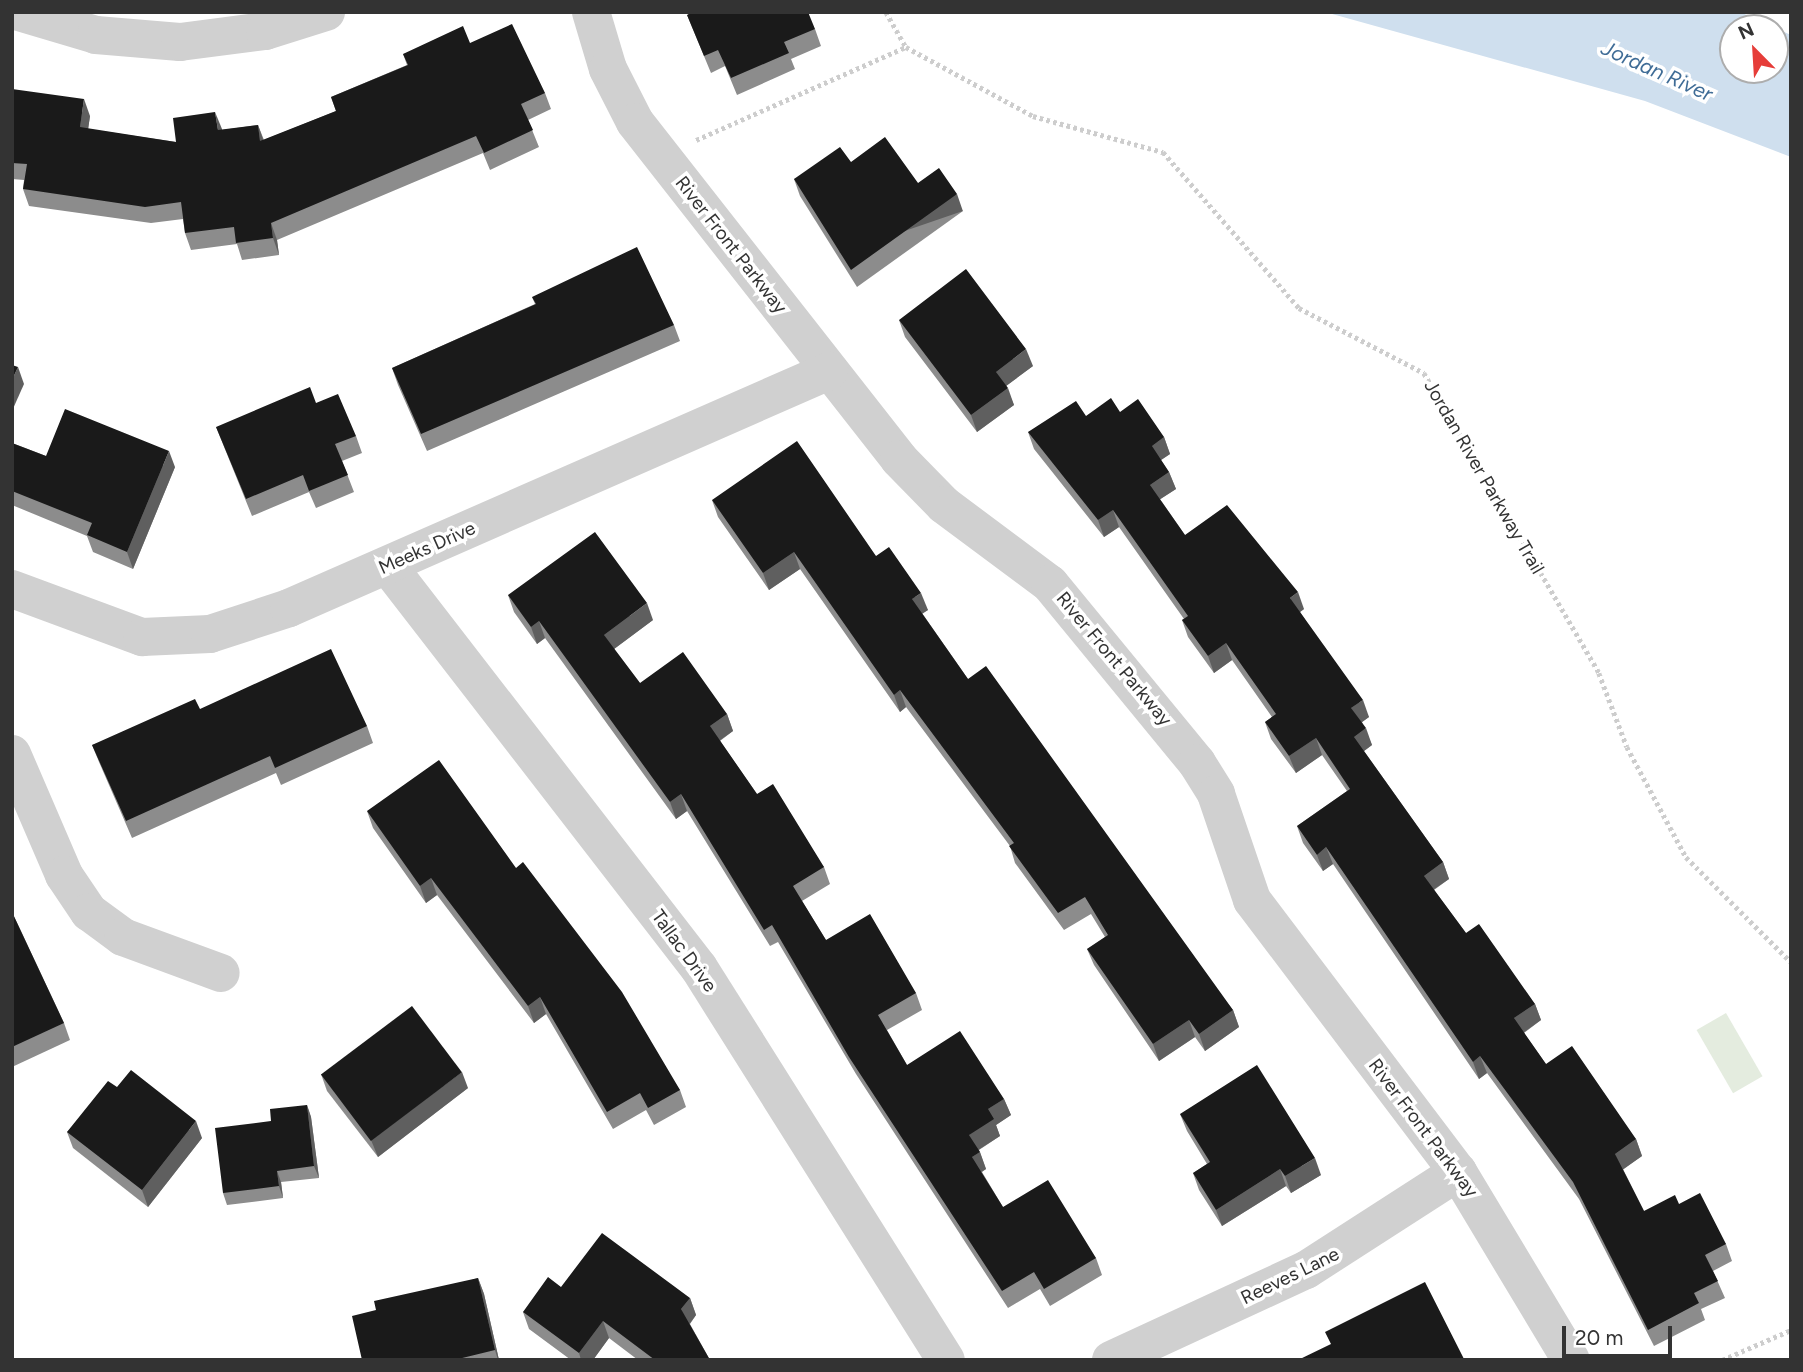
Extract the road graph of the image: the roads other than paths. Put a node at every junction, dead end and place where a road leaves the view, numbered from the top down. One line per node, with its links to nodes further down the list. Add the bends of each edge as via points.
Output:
1 (19, 12): 2 (street, via 96,35 180,42 265,32)
2 (326, 12)
3 (591, 12): 4 (street, River Front Parkway, via 620,96)
4 (830, 371): 5 (street, Meeks Drive); 9 (street, River Front Parkway, via 944,505 1068,601 1166,721 1216,794 1252,900 1273,933)
5 (388, 566): 6 (street, Meeks Drive, via 250,623 176,637 106,628); 10 (street, Tallac Drive, via 699,968)
6 (12, 589)
7 (12, 754): 8 (street, via 64,875 89,912 124,937)
8 (221, 973)
9 (1458, 1172): 11 (street, Reeves Lane, via 1318,1264); 12 (street, River Front Parkway)
10 (946, 1360)
11 (1111, 1360)
12 (1571, 1360)

